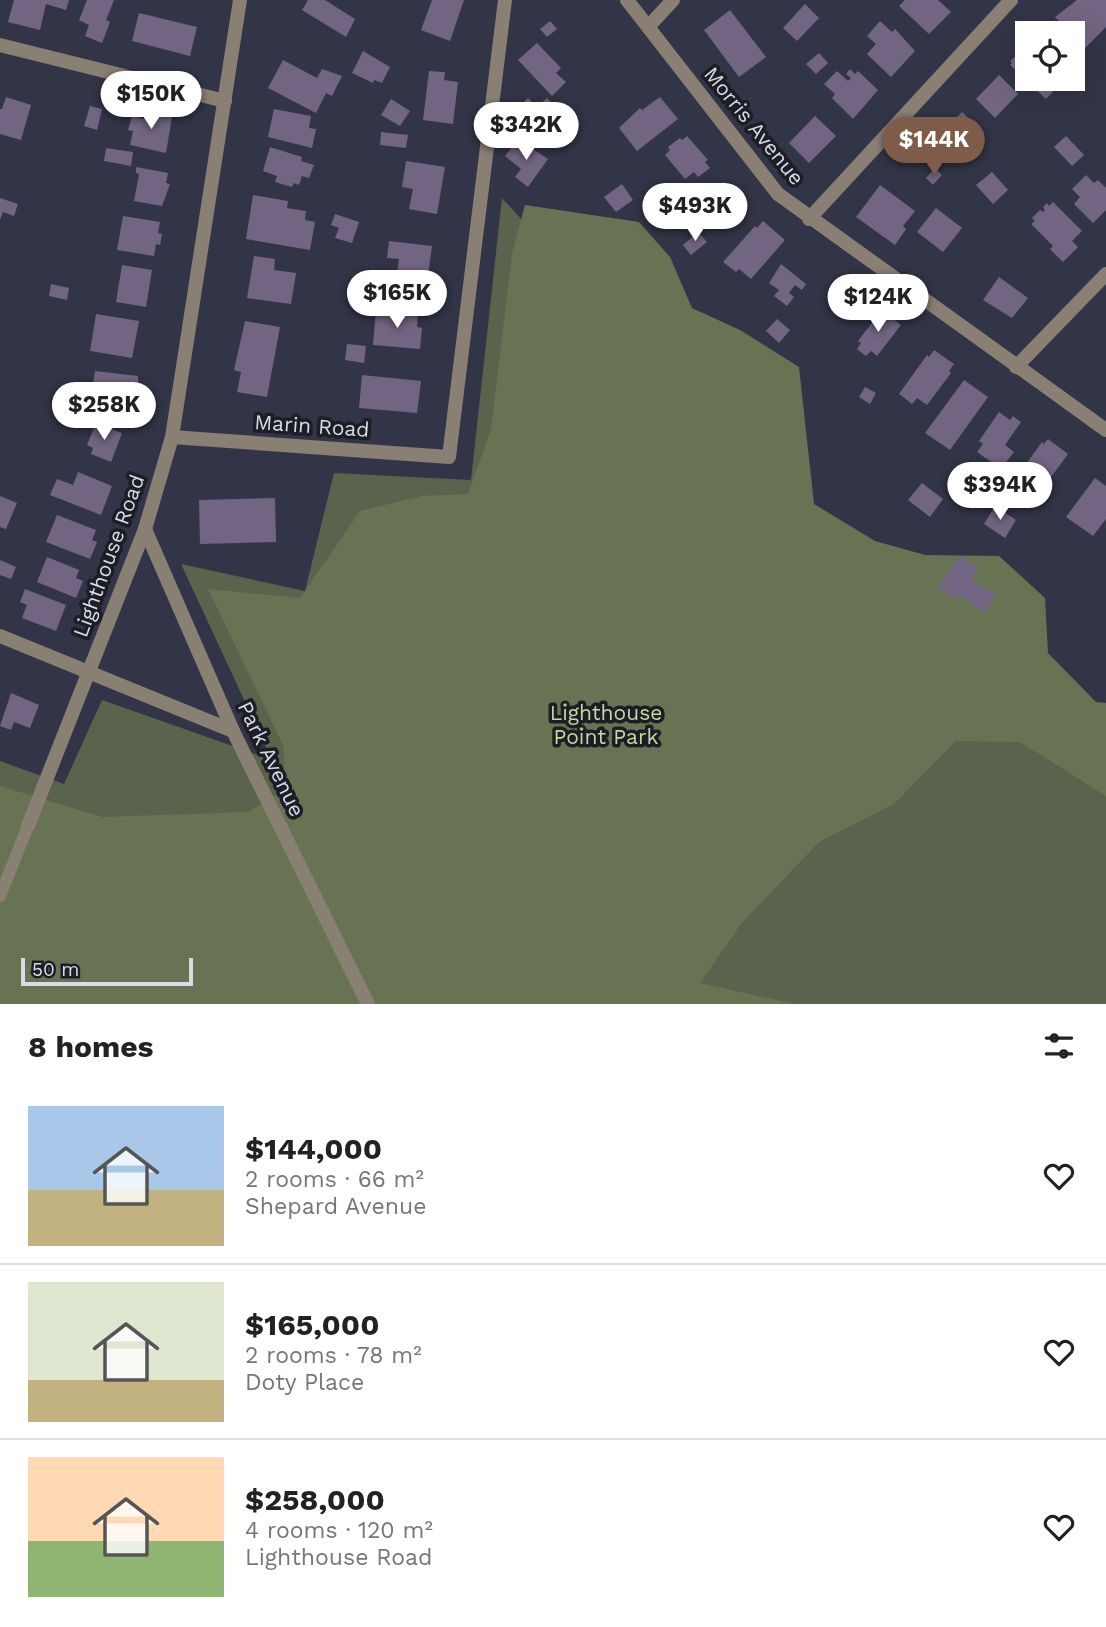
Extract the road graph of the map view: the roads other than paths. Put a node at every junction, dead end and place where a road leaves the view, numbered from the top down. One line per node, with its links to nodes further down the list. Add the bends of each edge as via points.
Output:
1 (240, 0): 8 (street, Lighthouse Road)
2 (505, 0): 13 (street, Marin Road, via 449,457)
3 (626, 0): 6 (street, Morris Avenue)
4 (673, 0): 6 (street)
5 (1012, 0): 9 (street)
6 (648, 27): 9 (street, Morris Avenue, via 778,194)
7 (0, 45): 8 (street)
8 (225, 101): 13 (street, Lighthouse Road)
9 (809, 219): 11 (street, Morris Avenue)
10 (1106, 274): 11 (street)
11 (1016, 367): 12 (street, Morris Avenue)
12 (1106, 430)
13 (172, 437): 14 (street, Lighthouse Road)
14 (145, 529): 16 (street, Lighthouse Road); 17 (street, Park Avenue)
15 (0, 636): 16 (street)
16 (89, 671): 17 (street); 18 (street, Lighthouse Road)
17 (233, 731): 20 (street, Park Avenue)
18 (27, 826): 19 (lane)
19 (0, 897)
20 (368, 1004)

